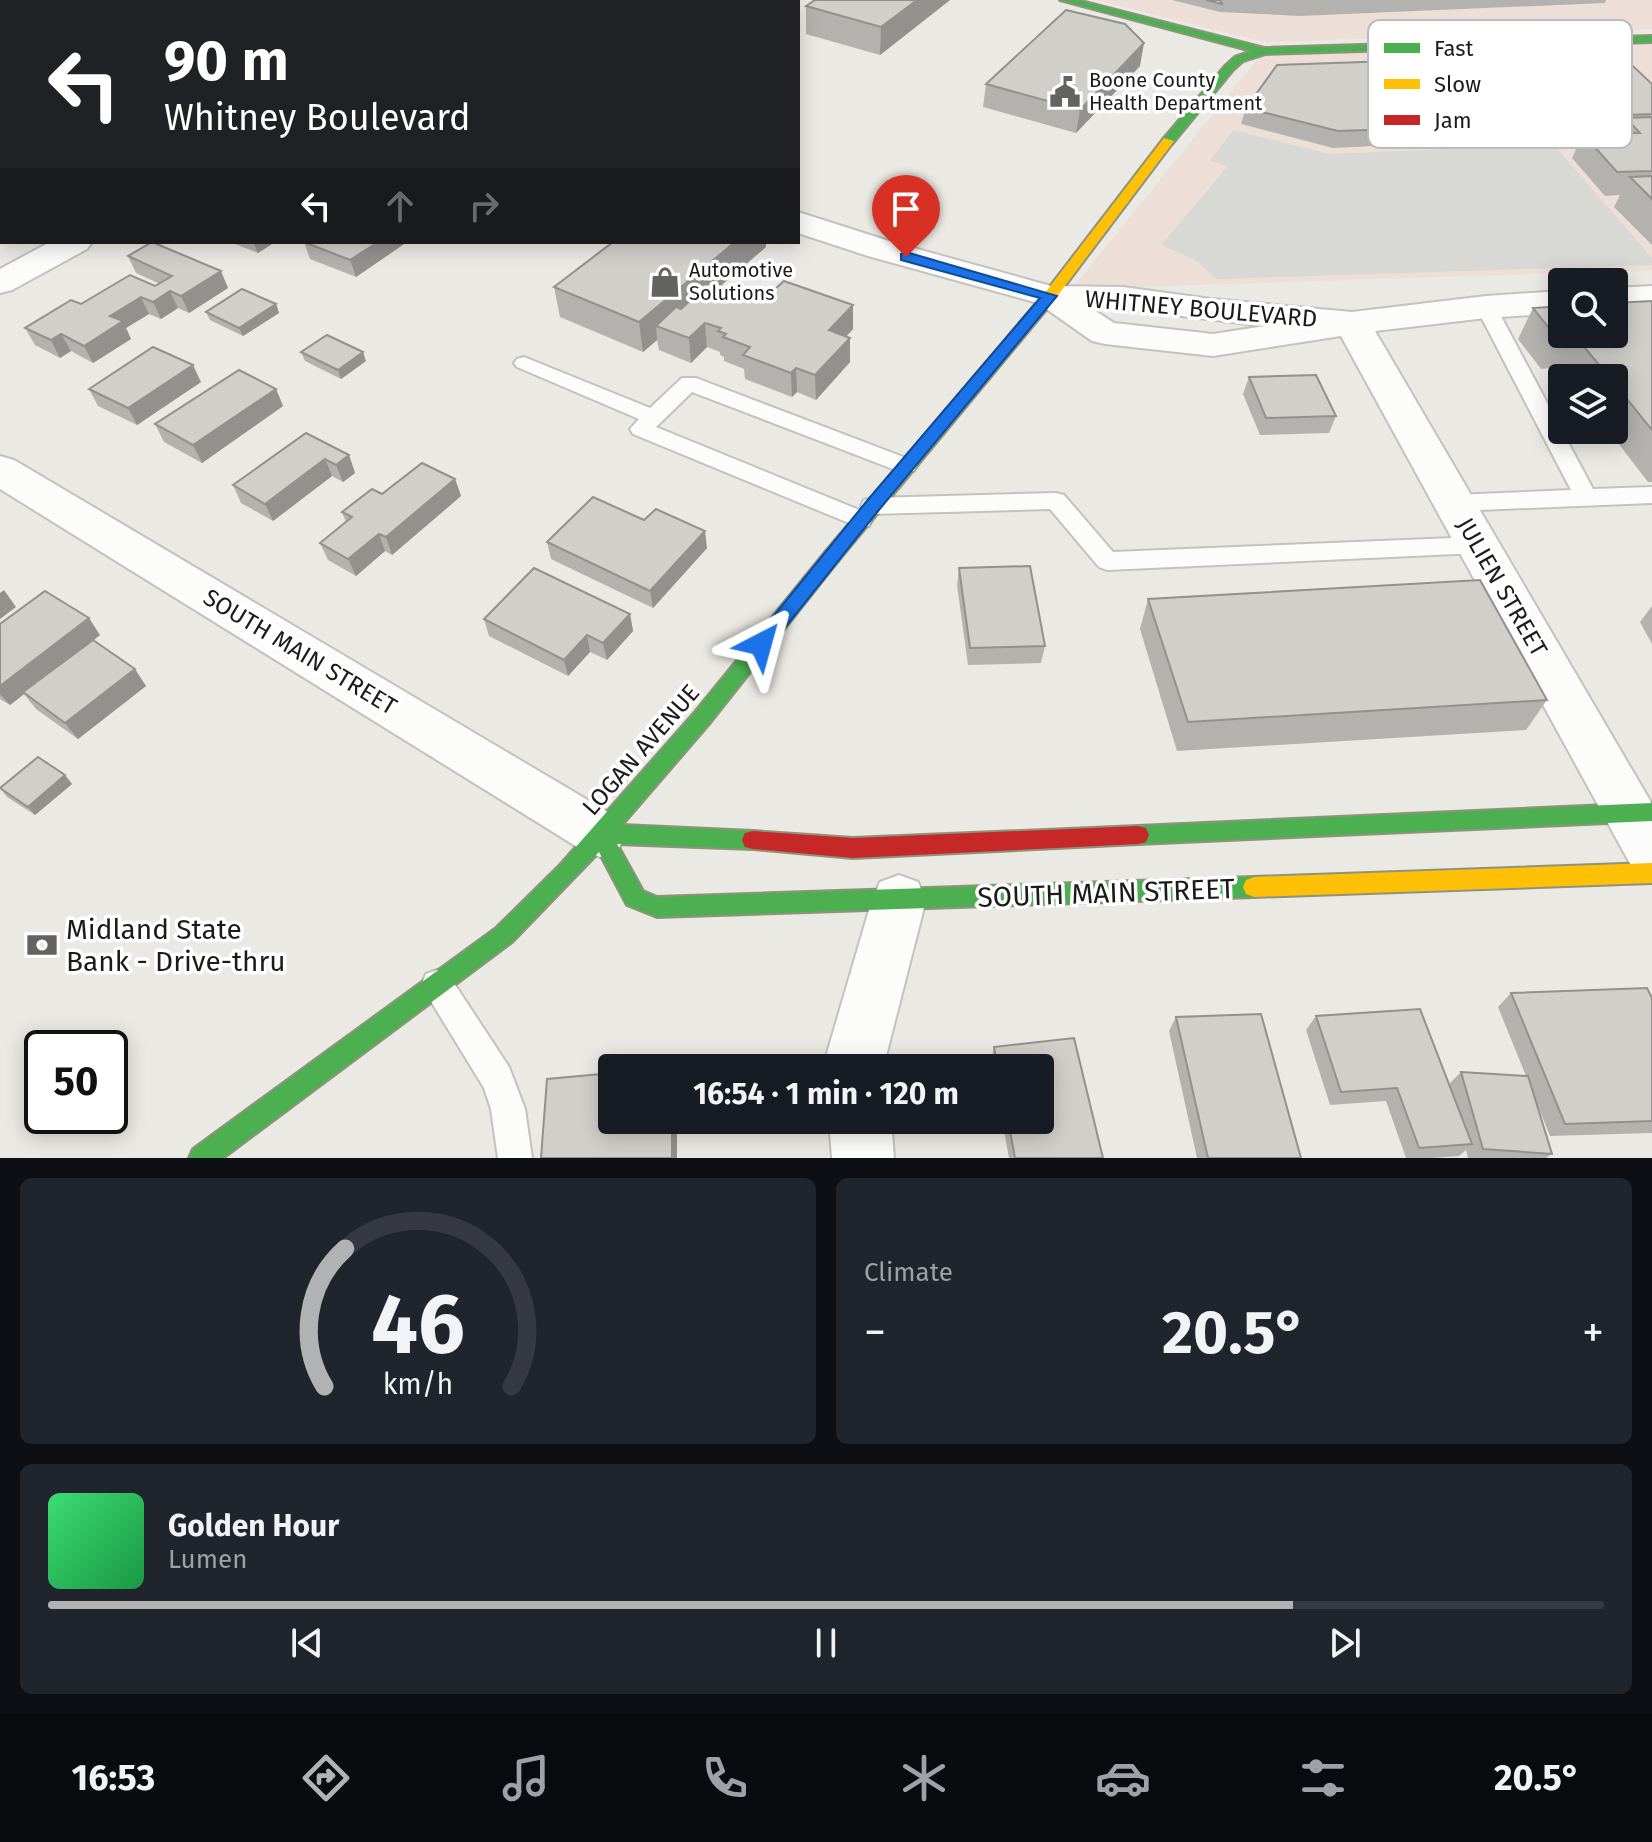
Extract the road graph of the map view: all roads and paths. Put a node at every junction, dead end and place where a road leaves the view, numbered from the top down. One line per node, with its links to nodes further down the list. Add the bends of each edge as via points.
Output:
1 (1065, 0): 3 (main road)
2 (1368, 48): 3 (main road)
3 (1264, 51): 7 (main road, LOGAN AVENUE, via 1229,68)
4 (800, 223): 7 (street, WHITNEY BOULEVARD)
5 (71, 244): 6 (street)
6 (0, 283)
7 (1050, 296): 12 (street, WHITNEY BOULEVARD, via 1105,333 1213,345); 15 (main road, LOGAN AVENUE)
8 (1652, 297): 9 (street)
9 (1628, 298)
10 (1548, 303): 11 (street, WHITNEY BOULEVARD)
11 (1486, 307): 12 (street, WHITNEY BOULEVARD); 18 (lane)
12 (1352, 323): 19 (street, JULIEN STREET)
13 (524, 363): 14 (lane)
14 (653, 417): 15 (lane, via 689,383); 20 (lane, via 641,429)
15 (906, 466): 20 (main road, LOGAN AVENUE)
16 (0, 470): 23 (street, SOUTH MAIN STREET)
17 (1652, 495): 18 (lane)
18 (1586, 497): 19 (lane)
19 (1454, 503): 21 (street, JULIEN STREET)
20 (867, 513): 21 (lane, via 1056,501 1107,561); 23 (main road, LOGAN AVENUE, via 702,718)
21 (1478, 545): 22 (street, JULIEN STREET)
22 (1642, 812): 23 (main road, SOUTH MAIN STREET, via 853,848); 24 (street, JULIEN STREET)
23 (600, 834): 26 (main road, SOUTH MAIN STREET, via 629,890 649,906); 27 (main road, LOGAN AVENUE, via 504,935)
24 (1652, 852)
25 (1652, 873): 26 (main road, SOUTH MAIN STREET)
26 (899, 900): 28 (street)
27 (437, 985): 30 (main road, LOGAN AVENUE); 31 (lane, via 497,1079 508,1109)
28 (857, 1054)
29 (861, 1134): 32 (street)
30 (202, 1158)
31 (515, 1158)
32 (863, 1158)

